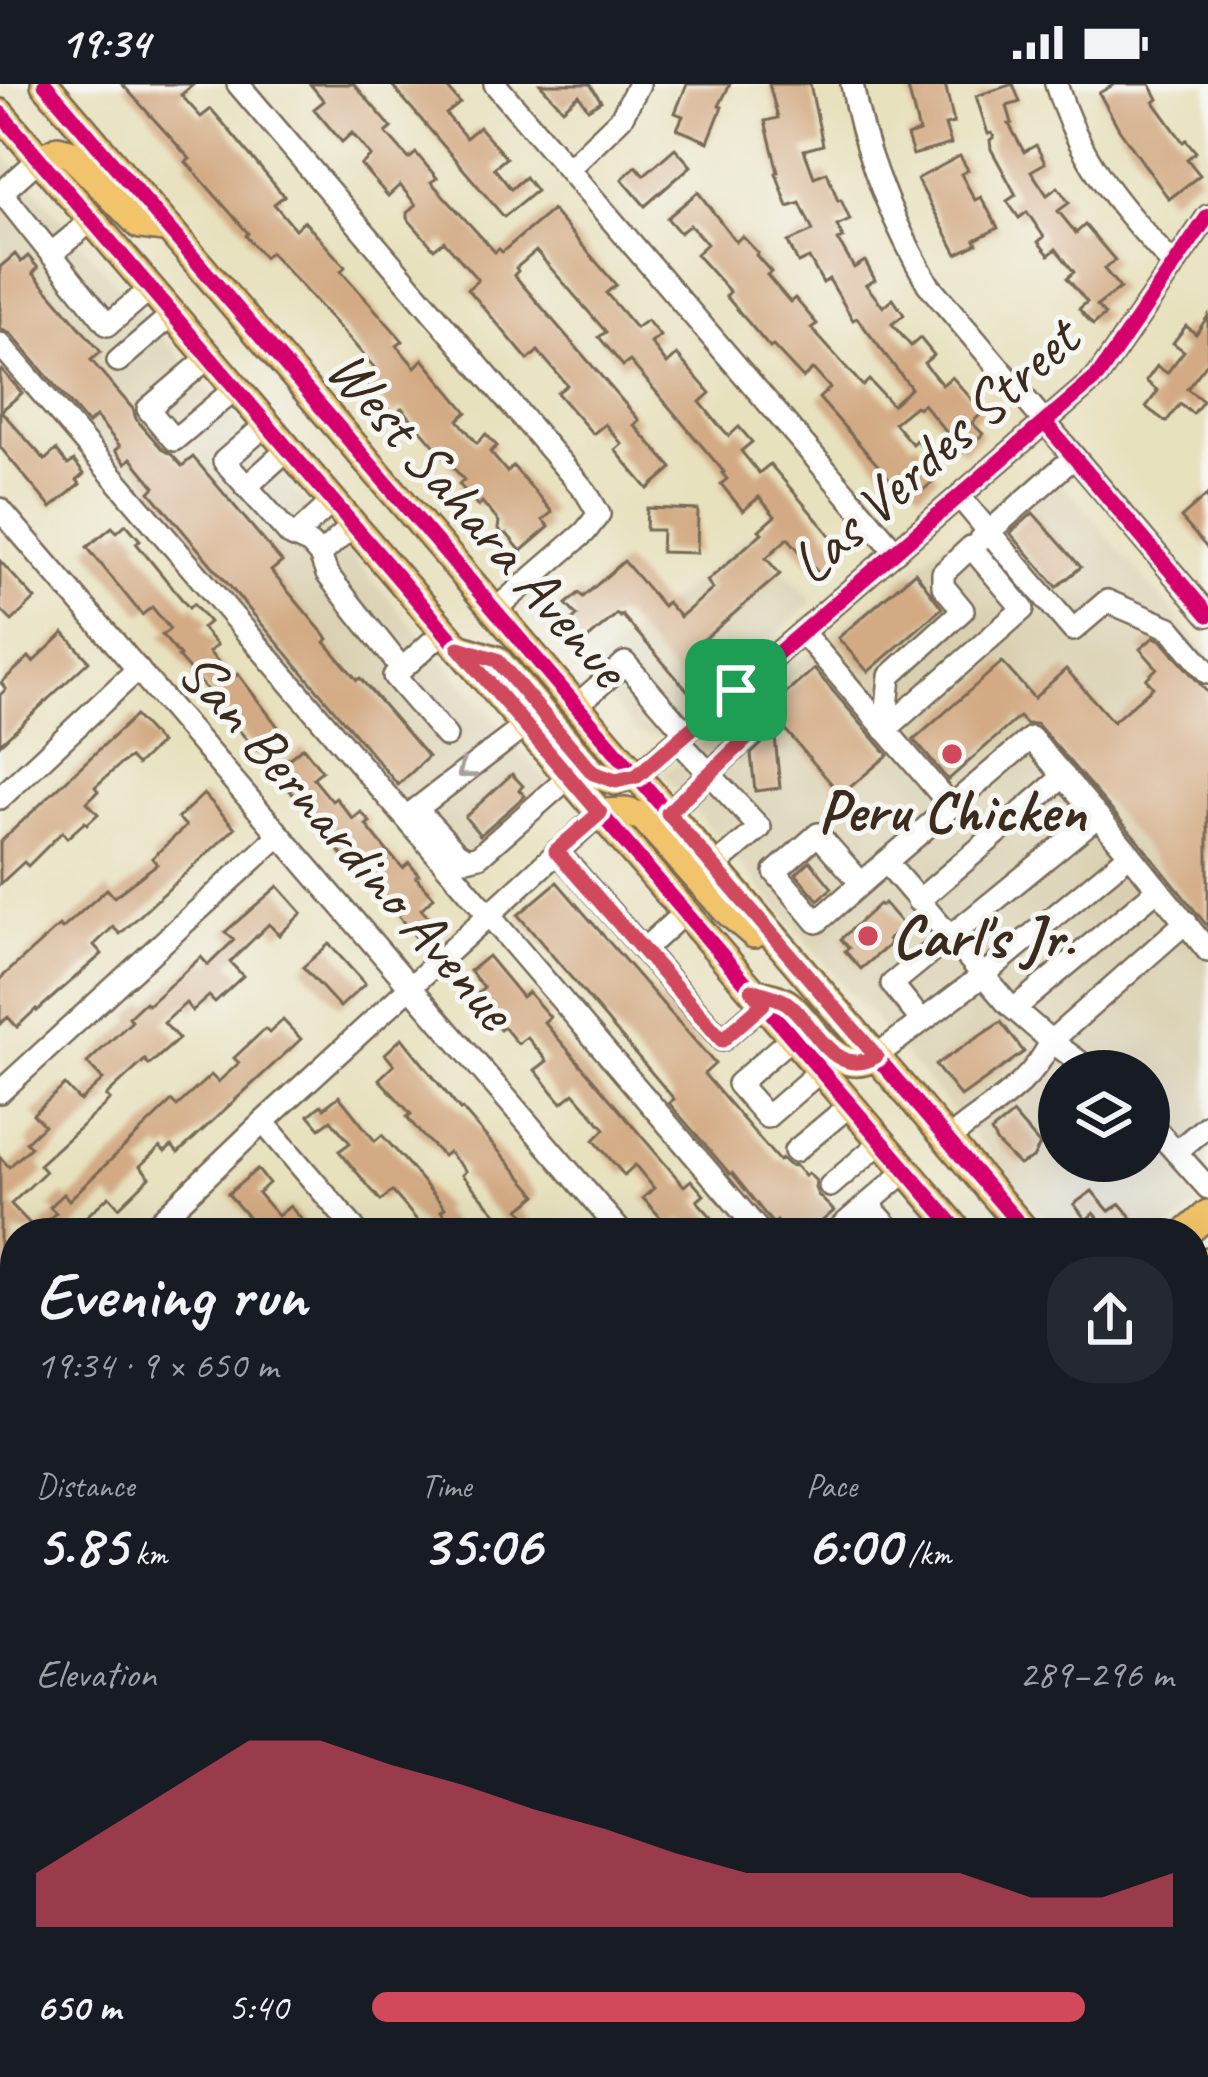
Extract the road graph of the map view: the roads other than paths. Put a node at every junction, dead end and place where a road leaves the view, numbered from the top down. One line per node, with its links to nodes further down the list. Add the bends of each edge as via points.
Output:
1 (44, 84): 13 (main road, West Sahara Avenue)
2 (238, 84): 37 (street, via 598,514)
3 (495, 84): 9 (street)
4 (640, 84): 9 (street, via 621,118)
5 (852, 84): 23 (street, via 874,168 928,284)
6 (1056, 84): 15 (street, via 1090,165)
7 (0, 112): 8 (main road, West Sahara Avenue)
8 (39, 159): 10 (street); 12 (main road, West Sahara Avenue); 13 (main road, via 70,153 140,225)
9 (568, 169): 35 (street)
10 (1, 192): 14 (street)
11 (1208, 216): 15 (street, Las Verdes Street)
12 (92, 220): 14 (street); 16 (main road, West Sahara Avenue)
13 (169, 229): 37 (main road, West Sahara Avenue)
14 (52, 253): 16 (street, via 108,325)
15 (1174, 266): 23 (street, Las Verdes Street, via 1098,376)
16 (151, 288): 17 (main road, West Sahara Avenue)
17 (173, 314): 19 (main road, West Sahara Avenue); 20 (street)
18 (0, 344): 56 (street)
19 (209, 357): 21 (main road, West Sahara Avenue); 21 (street, via 148,409 174,440)
20 (118, 362)
21 (236, 388): 22 (main road, West Sahara Avenue)
22 (267, 424): 24 (main road, West Sahara Avenue); 27 (street, via 224,461)
23 (1046, 424): 25 (street); 26 (street, Las Verdes Street)
24 (288, 449): 27 (street); 29 (main road, West Sahara Avenue)
25 (1074, 457): 30 (street); 38 (street)
26 (986, 475): 28 (street, Las Verdes Street); 30 (street)
27 (246, 487): 33 (street)
28 (960, 497): 34 (street); 35 (street, Las Verdes Street)
29 (333, 501): 32 (main road, West Sahara Avenue); 33 (street)
30 (1016, 508): 34 (street)
31 (2, 516): 41 (street, San Bernardino Avenue)
32 (353, 525): 36 (street); 40 (main road, West Sahara Avenue)
33 (294, 537): 36 (street)
34 (980, 540): 43 (street, via 1073,630 1107,601 1170,628); 47 (street, via 943,573 943,586 963,610 890,676); 47 (street, via 1023,609)
35 (896, 552): 39 (street, Las Verdes Street)
36 (320, 555): 42 (street)
37 (495, 610): 45 (main road, West Sahara Avenue)
38 (1208, 615)
39 (803, 632): 44 (street, Las Verdes Street); 47 (street)
40 (452, 640): 42 (street); 46 (main road, West Sahara Avenue); 51 (main road, via 497,660 593,773 616,781)
41 (139, 669): 54 (street); 60 (street, San Bernardino Avenue)
42 (402, 669): 48 (street, via 394,676)
43 (1208, 674)
44 (736, 690): 49 (street, Las Verdes Street); 50 (street, via 764,722)
45 (577, 705): 49 (street, via 625,663); 51 (main road, West Sahara Avenue)
46 (525, 726): 53 (main road, West Sahara Avenue); 56 (street, one-way to 56)
47 (885, 730): 55 (street)
48 (446, 736)
49 (682, 736): 50 (street); 51 (street, Las Verdes Street)
50 (709, 772): 58 (street); 64 (street, via 760,828)
51 (637, 776): 58 (main road, West Sahara Avenue)
52 (1064, 776): 55 (street, via 1031,738); 59 (street); 67 (street)
53 (569, 777): 56 (street, via 467,859); 57 (main road, West Sahara Avenue)
54 (0, 798)
55 (950, 805): 63 (street)
56 (411, 813): 69 (street)
57 (600, 813): 61 (street); 68 (main road, West Sahara Avenue); 75 (main road, via 643,817 726,910)
58 (668, 813): 64 (main road, West Sahara Avenue)
59 (1098, 816): 62 (street); 71 (street)
60 (280, 835): 76 (street, San Bernardino Avenue); 85 (street)
61 (556, 851): 69 (street); 72 (street)
62 (1130, 854): 66 (street); 74 (street)
63 (886, 862): 65 (street); 67 (street)
64 (714, 867): 75 (main road, West Sahara Avenue)
65 (861, 883): 65 (street, via 817,922 775,872 818,835)
66 (1159, 889): 70 (street); 78 (street)
67 (918, 901): 71 (street)
68 (685, 912): 72 (street); 77 (main road, West Sahara Avenue)
69 (489, 915): 76 (street); 101 (street)
70 (1186, 922): 73 (street); 81 (street)
71 (950, 939): 74 (street); 79 (street, via 892,984)
72 (643, 950): 77 (street, via 722,1040)
73 (1208, 951)
74 (982, 976): 78 (street); 79 (street)
75 (813, 982): 83 (main road, West Sahara Avenue)
76 (410, 986): 87 (street); 100 (street, San Bernardino Avenue)
77 (757, 997): 80 (main road, West Sahara Avenue); 83 (main road, via 786,1002 842,1060)
78 (1014, 1010): 81 (street)
79 (921, 1020): 83 (street)
80 (792, 1037): 84 (main road, West Sahara Avenue); 84 (street, via 738,1084 767,1118)
81 (1051, 1041): 82 (street); 89 (street, via 1026,1080)
82 (1063, 1050)
83 (876, 1056): 89 (main road, West Sahara Avenue)
84 (820, 1071): 86 (main road, West Sahara Avenue)
85 (0, 1092)
86 (850, 1105): 90 (main road, West Sahara Avenue); 92 (street)
87 (263, 1122): 98 (street); 99 (street)
88 (1205, 1134): 93 (street)
89 (948, 1140): 105 (main road, West Sahara Avenue)
90 (881, 1142): 94 (main road, West Sahara Avenue); 95 (street)
91 (1170, 1145): 93 (street)
92 (795, 1151)
93 (1176, 1152): 96 (street)
94 (906, 1171): 97 (street); 104 (main road, West Sahara Avenue)
95 (830, 1186)
96 (1208, 1188)
97 (868, 1204): 102 (street); 103 (street)
98 (163, 1218)
99 (345, 1218)
100 (609, 1218)
101 (748, 1218)
102 (852, 1218)
103 (880, 1218)
104 (946, 1218)
105 (1014, 1218)

